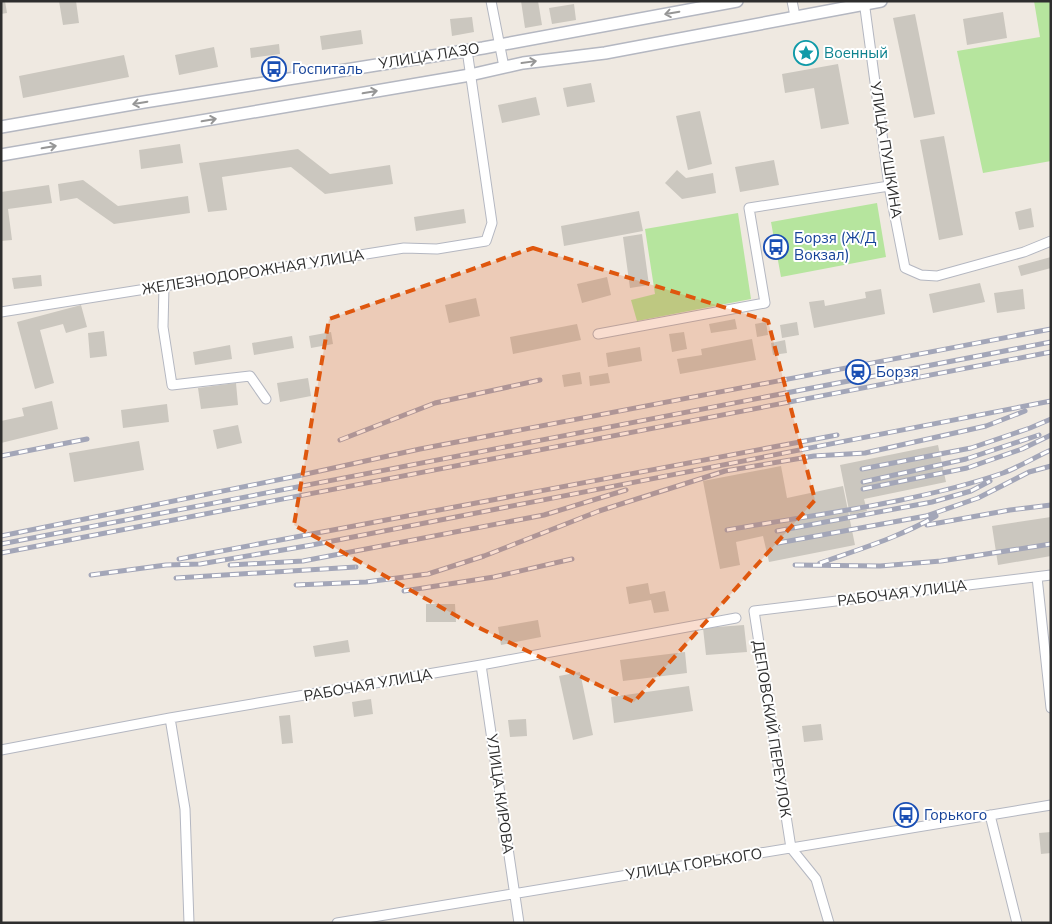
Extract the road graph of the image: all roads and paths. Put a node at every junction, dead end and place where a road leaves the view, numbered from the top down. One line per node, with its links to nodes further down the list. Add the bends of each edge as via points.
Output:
1 (491, 1): 7 (street)
2 (737, 1): 7 (street, УЛИЦА ЛАЗО, one-way to 7)
3 (792, 1): 6 (street)
4 (881, 1): 5 (street)
5 (864, 3): 6 (street); 13 (street, УЛИЦА ПУШКИНА)
6 (795, 16): 9 (street, one-way to 6, via 605,52)
7 (499, 45): 8 (street, УЛИЦА ЛАЗО); 9 (street)
8 (467, 50): 10 (street); 11 (street, УЛИЦА ЛАЗО, one-way to 11)
9 (504, 67): 10 (street)
10 (470, 75): 12 (street, one-way to 10); 15 (street, ЖЕЛЕЗНОДОРОЖНАЯ УЛИЦА, via 492,223 486,241 437,249 404,248)
11 (1, 127)
12 (1, 155)
13 (889, 186): 14 (street, УЛИЦА ПУШКИНА, via 905,268 921,275 937,276 1024,252); 17 (street, via 749,208 766,303)
14 (1051, 241)
15 (164, 286): 16 (street, ЖЕЛЕЗНОДОРОЖНАЯ УЛИЦА); 18 (street, via 163,328 172,385 250,376)
16 (1, 312)
17 (598, 334)
18 (266, 399)
19 (1051, 574): 20 (street, РАБОЧАЯ УЛИЦА)
20 (1037, 577): 21 (street, РАБОЧАЯ УЛИЦА); 24 (street)
21 (754, 611): 29 (street, ДЕПОВСКИЙ ПЕРЕУЛОК)
22 (736, 618): 23 (street, РАБОЧАЯ УЛИЦА)
23 (481, 665): 25 (street, РАБОЧАЯ УЛИЦА); 30 (street, УЛИЦА КИРОВА)
24 (1051, 708)
25 (170, 718): 26 (street, РАБОЧАЯ УЛИЦА); 31 (street, via 185,810)
26 (1, 750)
27 (1051, 805): 28 (street, УЛИЦА ГОРЬКОГО)
28 (990, 815): 29 (street, УЛИЦА ГОРЬКОГО); 35 (street)
29 (791, 848): 30 (street, УЛИЦА ГОРЬКОГО); 34 (street, via 816,879)
30 (515, 893): 32 (street, УЛИЦА ГОРЬКОГО); 33 (street, УЛИЦА КИРОВА)
31 (189, 923)
32 (338, 923)
33 (519, 923)
34 (829, 923)
35 (1017, 923)

